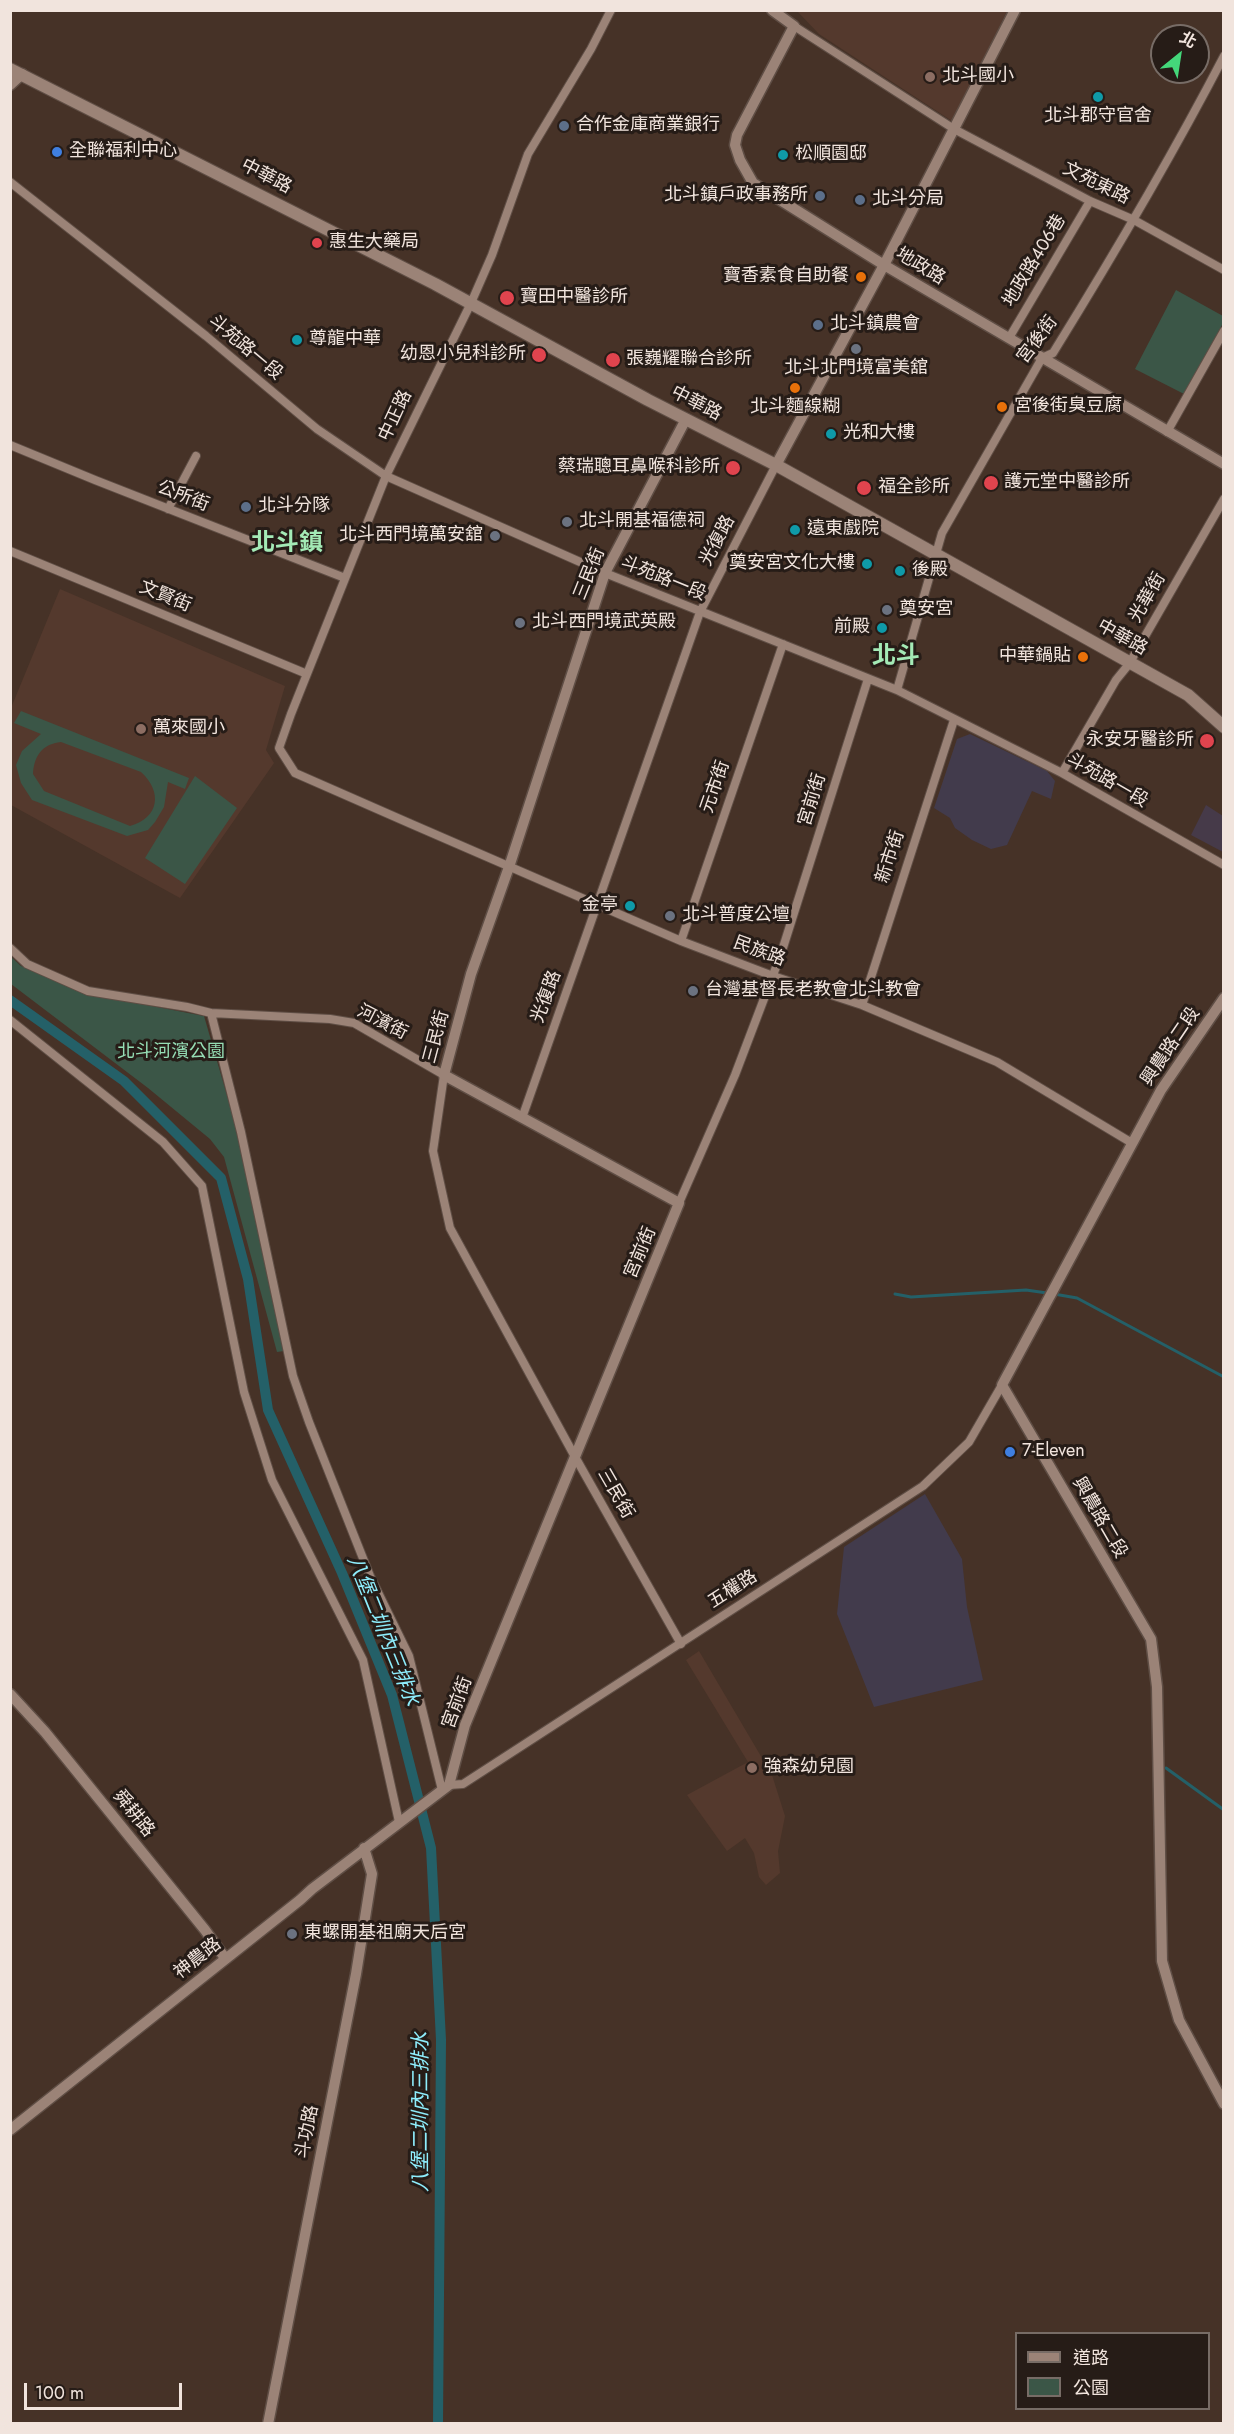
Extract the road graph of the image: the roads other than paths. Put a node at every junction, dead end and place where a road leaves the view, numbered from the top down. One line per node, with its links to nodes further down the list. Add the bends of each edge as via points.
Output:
1 (611, 10): 14 (street, 中正路, via 528,154)
2 (1015, 10): 8 (street, 光復路)
3 (773, 11): 4 (street)
4 (794, 26): 8 (street, 文苑東路); 12 (street, 地政路, via 737,135 735,144 740,160 753,183)
5 (1224, 56): 11 (street, 宮後街)
6 (16, 71): 7 (street); 14 (main road, 中華路)
7 (10, 85)
8 (954, 129): 10 (street, 文苑東路); 12 (street, 光復路)
9 (10, 182): 24 (street, 斗苑路一段, via 317,429)
10 (1090, 201): 11 (street, 文苑東路); 16 (street, 地政路406巷)
11 (1134, 220): 13 (street, 文苑東路); 17 (street, 宮後街, via 1053,353)
12 (884, 265): 16 (street, 地政路); 23 (street, 光復路)
13 (1224, 270)
14 (471, 303): 18 (main road, 中華路); 24 (street, 中正路)
15 (1224, 331): 19 (street)
16 (1009, 338): 17 (street, 地政路)
17 (1042, 358): 19 (street, 地政路); 28 (street, 宮後街, via 942,534)
18 (686, 420): 23 (main road, 中華路); 29 (street, 三民街)
19 (1167, 432): 22 (street, 地政路)
20 (10, 445): 26 (street, 公所街)
21 (196, 456): 26 (street)
22 (1224, 464)
23 (776, 465): 28 (main road, 中華路); 31 (street, 光復路)
24 (387, 476): 29 (street, 斗苑路一段); 30 (street, 中正路)
25 (1224, 499): 33 (street, 光華街)
26 (168, 509): 30 (street, 公所街)
27 (10, 551): 34 (street, 文賢街)
28 (935, 555): 33 (main road, 中華路); 36 (street, 宮後街)
29 (605, 573): 31 (street, 斗苑路一段); 42 (street, 三民街)
30 (345, 578): 34 (street, 中正路)
31 (700, 612): 32 (street, 斗苑路一段); 43 (street, 光復路)
32 (783, 644): 35 (street, 斗苑路一段); 44 (street, 元市街)
33 (1130, 664): 38 (main road, 中華路, via 1188,695); 40 (street, 光華街, via 1116,680)
34 (307, 674): 39 (street, 中正路)
35 (868, 679): 36 (street, 斗苑路一段); 46 (street, 宮前街)
36 (897, 690): 37 (street, 斗苑路一段)
37 (954, 720): 40 (street, 斗苑路一段); 48 (street, 新市街)
38 (1224, 727)
39 (279, 748): 42 (street, 民族路, via 295,773)
40 (1062, 773): 41 (street, 斗苑路一段)
41 (1224, 865)
42 (509, 867): 43 (street, 民族路); 51 (street, 三民街, via 471,974)
43 (597, 905): 44 (street, 民族路); 52 (street, 光復路)
44 (681, 941): 46 (street, 民族路)
45 (10, 948): 49 (street, 河濱街, via 27,964 88,991)
46 (773, 976): 48 (street, 民族路); 54 (street, 宮前街)
47 (1224, 998): 53 (street, 興農路二段, via 1166,1080)
48 (862, 1005): 53 (street, 民族路, via 997,1062)
49 (211, 1013): 51 (street, 河濱街, via 354,1023); 59 (street, via 241,1132 293,1376 370,1576 409,1656)
50 (10, 1020): 60 (street, via 163,1142 202,1186 244,1392 272,1480 363,1660)
51 (444, 1075): 52 (street, 河濱街); 56 (street, 三民街, via 433,1151 450,1228)
52 (522, 1118): 54 (street, 河濱街)
53 (1132, 1143): 55 (street, 興農路二段)
54 (679, 1203): 56 (street, 宮前街)
55 (1002, 1385): 57 (street, 五權路, via 969,1442 923,1486); 63 (street, 興農路二段, via 1150,1639 1156,1686 1162,1961 1179,2020)
56 (574, 1455): 57 (street, 三民街); 59 (street, 宮前街, via 465,1725)
57 (681, 1644): 59 (street, 五權路, via 463,1784)
58 (10, 1694): 62 (street, 舜耕路, via 67,1759)
59 (443, 1790): 60 (street)
60 (403, 1819): 61 (street, 神農路)
61 (364, 1848): 62 (street, 神農路); 65 (street, 斗功路, via 372,1874 356,1974)
62 (225, 1958): 64 (street, 神農路)
63 (1224, 2104)
64 (10, 2130)
65 (268, 2424)

